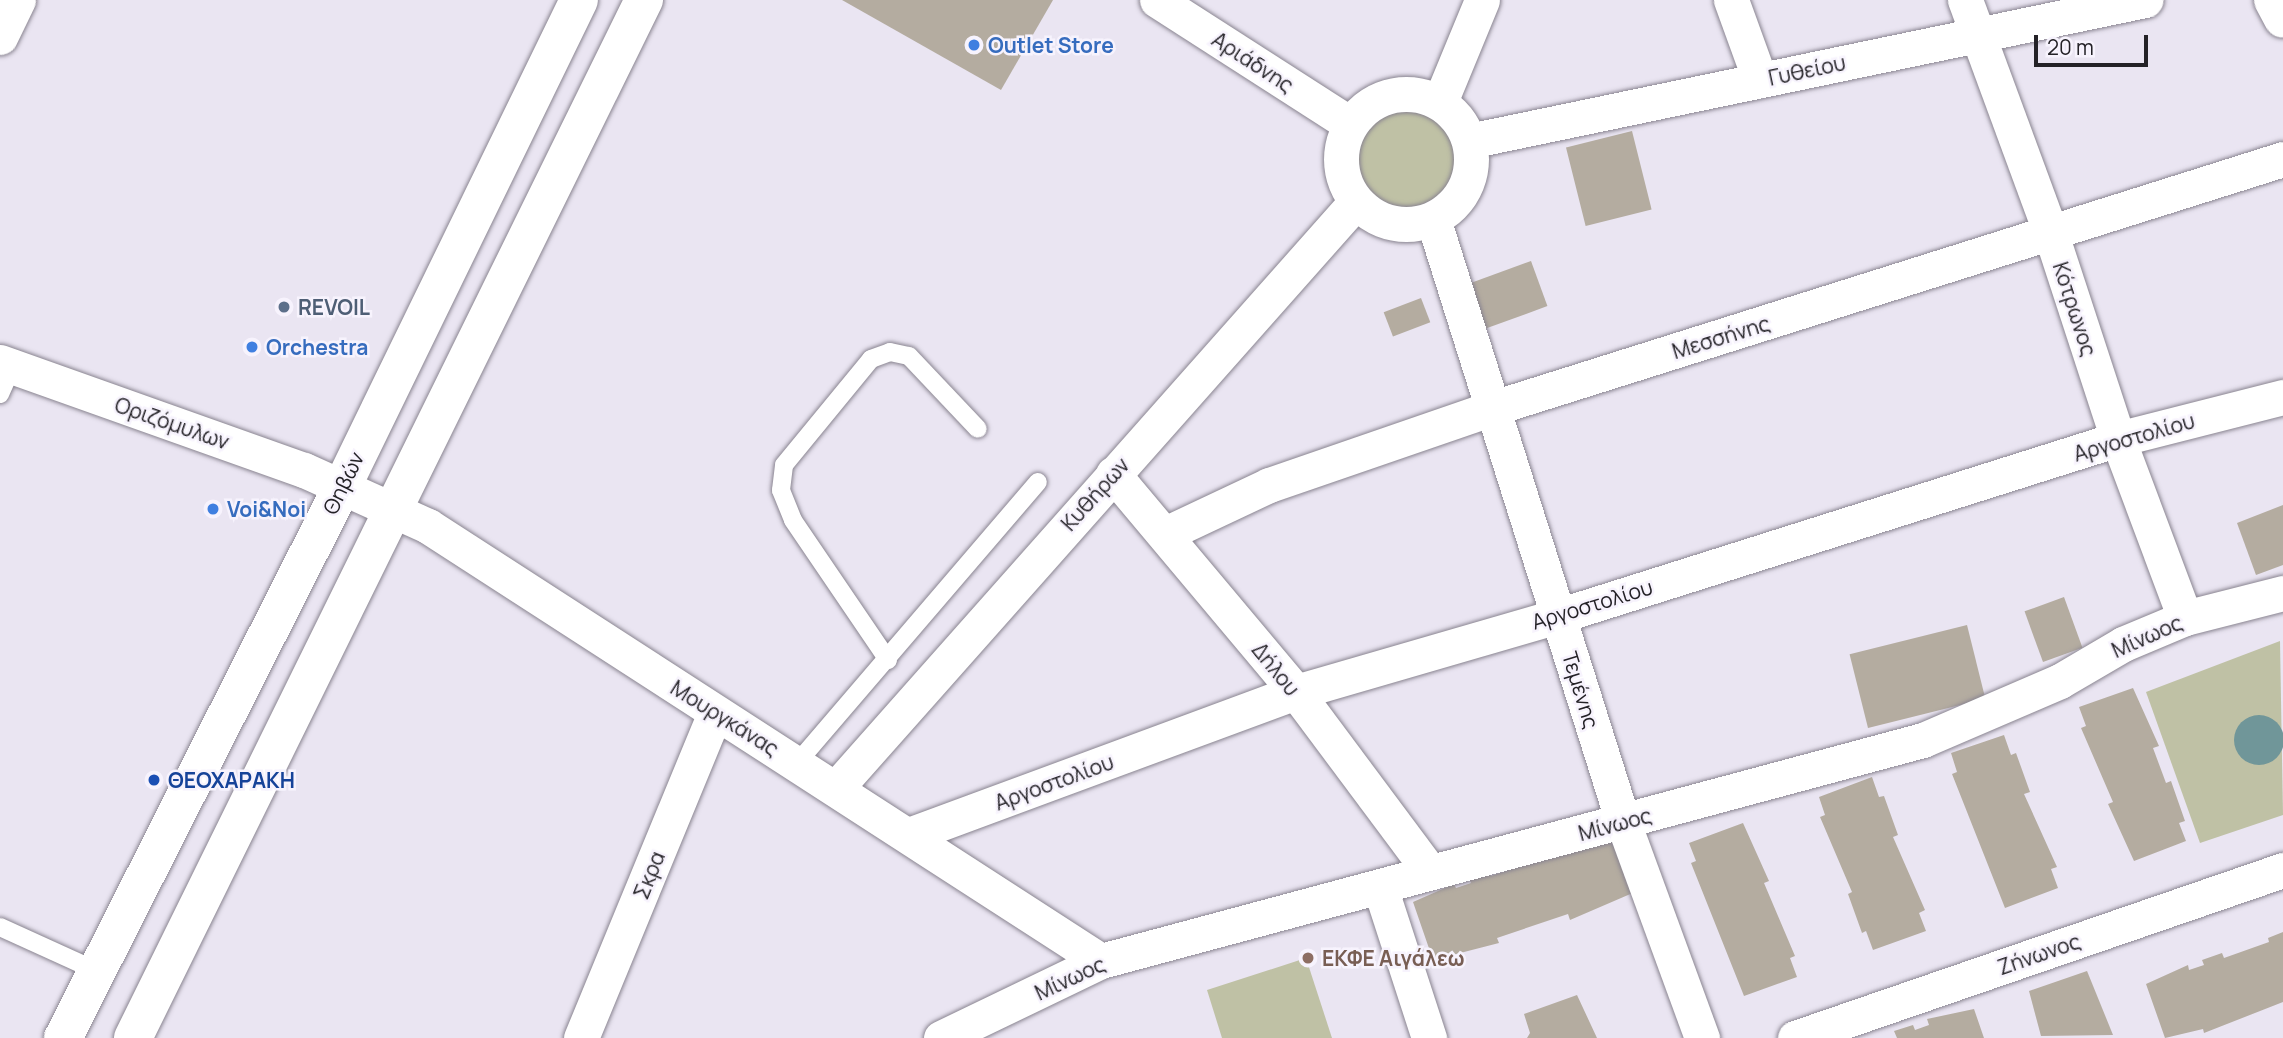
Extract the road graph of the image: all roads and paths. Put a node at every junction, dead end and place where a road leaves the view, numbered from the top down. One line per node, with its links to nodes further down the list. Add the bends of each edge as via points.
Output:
1 (18, 0): 12 (street)
2 (579, 0): 28 (main road, Θηβών)
3 (644, 0): 29 (main road)
4 (1157, 0): 15 (street, Αριάδνης)
5 (1482, 0): 14 (street)
6 (1731, 0): 13 (street)
7 (1965, 0): 11 (street, Κότρωνος)
8 (2145, 0): 11 (street, Γυθείου)
9 (2273, 0): 10 (main road)
10 (2283, 19)
11 (1977, 35): 13 (street, Γυθείου); 20 (street, Κότρωνος)
12 (0, 37)
13 (1760, 80): 16 (street, Γυθείου)
14 (1440, 102): 15 (street, via 1407,94 1387,96 1366,107); 16 (street, via 1460,121)
15 (1350, 124): 18 (street, via 1341,144 1340,167)
16 (1469, 141): 19 (street, via 1468,182 1453,204)
17 (2283, 159): 20 (street, Μεσσήνης)
18 (1355, 203): 19 (street, via 1376,218 1408,225); 26 (street, Κυθήρων)
19 (1433, 219): 23 (street, Τεμένης)
20 (2051, 234): 23 (street, Μεσσήνης); 25 (street, Κότρωνος)
21 (4, 374): 28 (street, Οριζόμυλων)
22 (2283, 397): 25 (street, Αργοστολίου)
23 (1493, 408): 30 (street, Μεσσήνης, via 1269,485); 32 (street, Τεμένης)
24 (978, 429): 34 (lane, via 909,356 890,352 872,359 784,465 781,491 793,520)
25 (2118, 439): 32 (street, Αργοστολίου); 33 (street, Κότρωνος)
26 (1113, 474): 30 (street, Δήλου); 38 (street, Κυθήρων)
27 (1038, 482): 34 (lane)
28 (343, 485): 29 (street, Μουργκάνας); 46 (main road, Θηβών)
29 (395, 512): 36 (street, Μουργκάνας, via 428,526); 48 (main road)
30 (1165, 534): 35 (street, Δήλου)
31 (2283, 593): 33 (street, Μίνωος)
32 (1558, 616): 35 (street, Αργοστολίου); 39 (street, Τεμένης)
33 (2185, 618): 39 (street, Μίνωος, via 2123,644 2060,681 1923,740)
34 (888, 660): 37 (lane)
35 (1296, 692): 40 (street, Αργοστολίου); 42 (street, Δήλου)
36 (715, 713): 37 (street, Μουργκάνας); 49 (street, Σκρα)
37 (797, 763): 38 (street, Μουργκάνας)
38 (837, 787): 40 (street, Μουργκάνας)
39 (1623, 822): 42 (street, Μίνωος); 52 (street, Τεμένης)
40 (909, 835): 45 (street, Μουργκάνας)
41 (2283, 870): 53 (street, Ζήνωνος)
42 (1430, 872): 43 (street, Μίνωος)
43 (1380, 887): 45 (street, Μίνωος); 51 (street)
44 (0, 927): 46 (lane)
45 (1101, 961): 50 (street, Μίνωος)
46 (95, 970): 47 (main road, Θηβών)
47 (63, 1038)
48 (133, 1038)
49 (581, 1038)
50 (941, 1038)
51 (1429, 1038)
52 (1702, 1038)
53 (1795, 1038)

